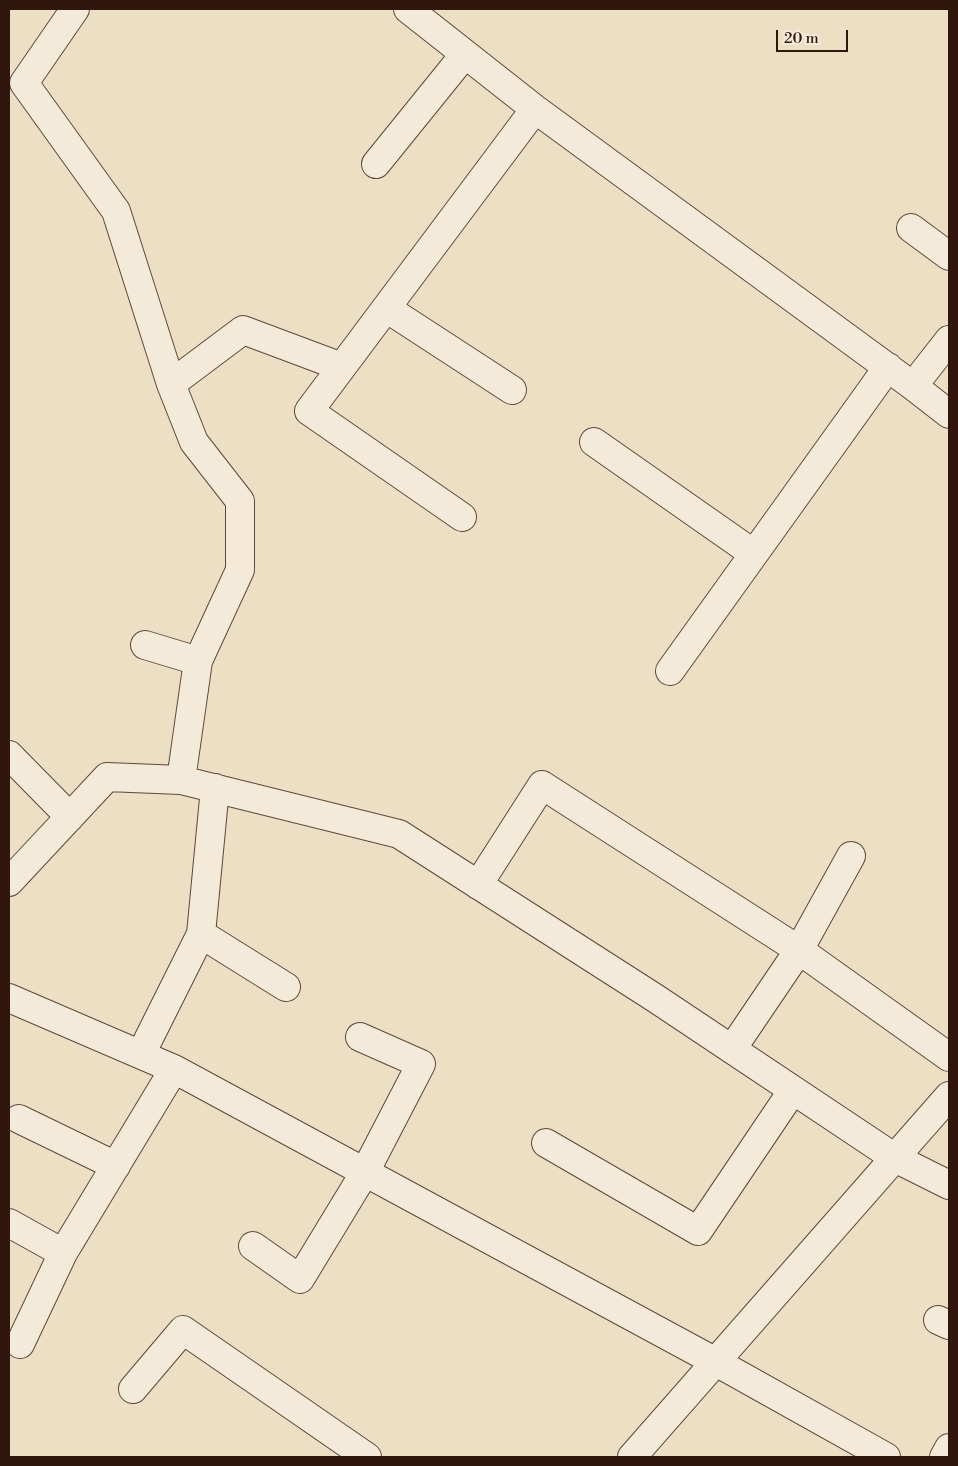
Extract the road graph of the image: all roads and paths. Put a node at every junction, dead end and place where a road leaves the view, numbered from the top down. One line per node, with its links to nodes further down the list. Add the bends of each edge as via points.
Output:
1 (75, 9): 12 (street, via 24,83 116,211)
2 (408, 9): 3 (street)
3 (465, 54): 4 (street); 5 (street)
4 (535, 109): 8 (street); 11 (street)
5 (376, 164)
6 (911, 228): 7 (street)
7 (949, 256)
8 (386, 308): 10 (street); 14 (street)
9 (949, 340): 13 (street)
10 (342, 367): 12 (street, via 243,330); 17 (street, via 310,411)
11 (888, 368): 13 (street); 18 (street)
12 (171, 384): 20 (street, via 194,442 240,501 240,570)
13 (913, 386): 15 (street)
14 (512, 390)
15 (949, 414)
16 (594, 442): 18 (street)
17 (462, 517)
18 (754, 554): 21 (street)
19 (145, 645): 20 (street)
20 (198, 661): 23 (street)
21 (670, 671)
22 (9, 755): 25 (street)
23 (181, 780): 24 (street); 25 (street, via 107,777)
24 (215, 788): 28 (street, via 399,834); 29 (street)
25 (70, 817): 27 (street)
26 (851, 856): 30 (street)
27 (9, 882)
28 (478, 885): 30 (street, via 542,785); 34 (street)
29 (201, 934): 31 (street); 35 (street)
30 (799, 950): 34 (street); 36 (street)
31 (286, 986)
32 (9, 998): 35 (street)
33 (360, 1037): 44 (street, via 420,1064)
34 (732, 1049): 38 (street)
35 (141, 1054): 37 (street)
36 (949, 1057)
37 (174, 1069): 43 (street); 44 (street)
38 (793, 1090): 41 (street, via 698,1232); 42 (street)
39 (949, 1096): 42 (street)
40 (19, 1119): 43 (street)
41 (546, 1143)
42 (895, 1158): 45 (street); 50 (street)
43 (116, 1166): 48 (street)
44 (365, 1172): 47 (street, via 300,1279); 50 (street)
45 (949, 1186)
46 (9, 1223): 48 (street)
47 (253, 1246)
48 (63, 1253): 49 (street)
49 (20, 1344)
50 (716, 1362): 54 (street); 55 (street)
51 (133, 1389): 53 (street, via 183,1330)
52 (949, 1448): 56 (street)
53 (367, 1457)
54 (632, 1457)
55 (886, 1457)
56 (944, 1457)

